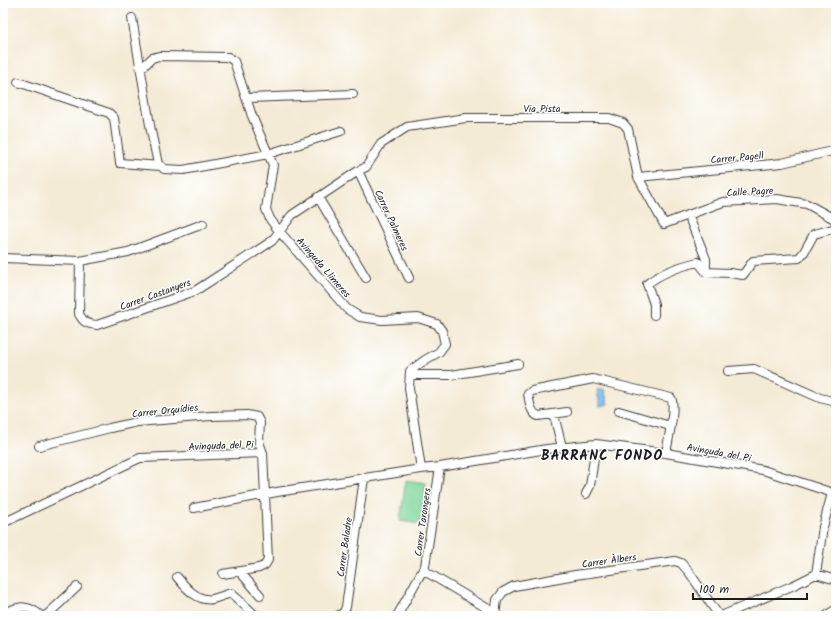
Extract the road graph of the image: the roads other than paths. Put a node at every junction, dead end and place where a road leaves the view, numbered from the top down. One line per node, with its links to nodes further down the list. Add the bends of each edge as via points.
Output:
1 (132, 18): 2 (street)
2 (141, 69): 5 (street, Avinguda Llimeres, via 152,58 159,56 228,57 234,61); 9 (street, via 151,131 158,164)
3 (18, 82): 9 (street, via 109,113 114,118 120,163)
4 (353, 94): 5 (street)
5 (246, 98): 8 (street, Avinguda Llimeres)
6 (341, 131): 8 (street)
7 (836, 150): 11 (street, Carrer Pagell, via 782,163)
8 (268, 154): 9 (street, via 183,170 164,169); 18 (street, Avinguda Llimeres, via 273,164 266,209)
9 (161, 166)
10 (358, 171): 11 (street, Via Pista, via 366,167 381,144 407,127 466,118 609,118 623,123 628,129); 12 (street); 23 (street, Carrer Palmeres)
11 (638, 176): 16 (street, Via Pista)
12 (318, 197): 18 (street, via 292,215); 22 (street)
13 (688, 215): 14 (street, Calle Pagre, via 723,202 777,198 807,204); 16 (street, Calle Pagre); 21 (street, via 706,259)
14 (836, 220)
15 (203, 224): 20 (street, via 128,252)
16 (664, 224)
17 (836, 228): 21 (street, via 814,234 800,258 753,261 743,275)
18 (279, 231): 20 (street, Carrer Castanyers, via 272,241 195,291 97,325 82,321 79,314); 27 (street, Avinguda Llimeres, via 347,309 360,317 382,320 418,318 437,324 442,331 445,344 439,352 410,371)
19 (3, 258): 20 (street)
20 (80, 261)
21 (706, 272): 24 (street, via 698,262 682,266 647,284 654,304)
22 (366, 278)
23 (409, 278)
24 (654, 315)
25 (518, 364): 27 (street, via 451,375)
26 (728, 371): 28 (street, via 754,369 820,398)
27 (410, 375): 39 (street, via 409,388)
28 (836, 402)
29 (618, 411): 32 (street)
30 (567, 412): 31 (street)
31 (554, 414): 32 (street, via 534,414 528,394 532,391 593,379 671,398 674,402); 35 (street)
32 (670, 426): 37 (street)
33 (596, 444): 35 (street, Avinguda del Pi); 37 (street, Avinguda del Pi); 43 (street, via 590,486)
34 (39, 446): 36 (street, Carrer Orquídies, via 137,422 247,415 257,417 260,423 259,442)
35 (562, 447): 38 (street, Avinguda del Pi)
36 (263, 453): 42 (street, Avinguda del Pi); 45 (street, Avinguda del Pi, via 140,458)
37 (666, 453): 41 (street, Avinguda del Pi, via 763,470)
38 (440, 467): 39 (street); 46 (street, Carrer Tarongers)
39 (420, 469): 40 (street)
40 (364, 478): 42 (street); 60 (street, Carrer Baladre, via 346,607)
41 (834, 493): 49 (street, via 823,526)
42 (266, 494): 44 (street); 47 (street, Avinguda del Pi, via 268,560 259,568)
43 (586, 494)
44 (194, 508)
45 (3, 523)
46 (423, 570): 56 (street); 61 (street, Carrer Tarongers)
47 (240, 572): 48 (street, Avinguda del Pi); 53 (street)
48 (223, 574)
49 (816, 574): 51 (street); 62 (street)
50 (177, 577): 59 (street, via 198,597 212,599 231,593)
51 (836, 580)
52 (77, 587): 58 (street)
53 (260, 595)
54 (836, 609): 63 (street)
55 (3, 613): 57 (street, via 21,606 32,608)
56 (495, 615): 62 (street, Carrer Àlbers, via 497,600 503,592 514,586 675,561 681,563)
57 (41, 616)
58 (44, 616)
59 (256, 616)
60 (338, 616)
61 (397, 616)
62 (720, 616)
63 (826, 616)

